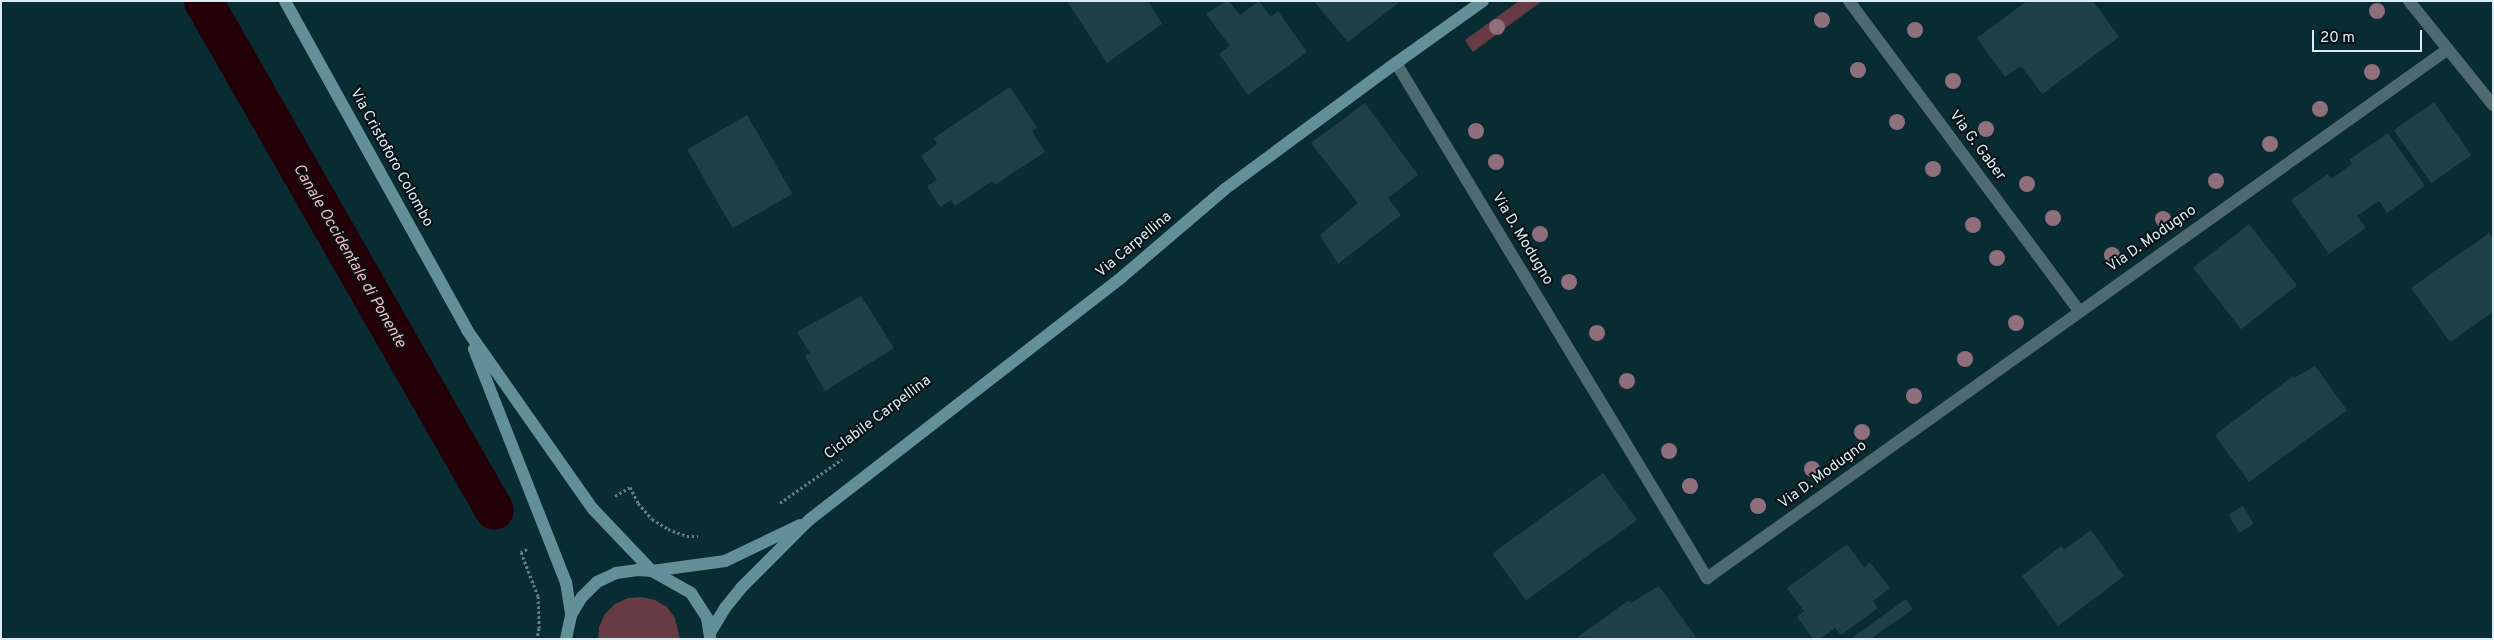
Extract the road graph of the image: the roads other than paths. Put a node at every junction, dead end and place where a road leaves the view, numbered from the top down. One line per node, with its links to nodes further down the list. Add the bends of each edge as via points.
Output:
1 (285, 1): 9 (main road, Via Cristoforo Colombo)
2 (1483, 1): 6 (main road, Via Carpellina)
3 (1849, 1): 8 (street, Via G. Gaber)
4 (2408, 1): 5 (street)
5 (2448, 50): 7 (street); 8 (street, Via D. Modugno)
6 (1396, 62): 8 (street, Via D. Modugno, via 1708,578); 10 (main road, Via Carpellina, via 1225,189 1122,277)
7 (2493, 106)
8 (2079, 311)
9 (467, 330): 11 (main road, Via Cristoforo Colombo, via 593,509); 12 (main road, Via Cristoforo Colombo, via 566,582)
10 (809, 520): 11 (main road, via 725,561); 13 (main road, via 741,588 725,608)
11 (652, 571): 12 (main road, Via Cristoforo Colombo, via 616,573 597,582); 13 (main road, Via Cristoforo Colombo, via 691,593 706,618)
12 (571, 615): 14 (main road, Via Cristoforo Colombo)
13 (710, 636)
14 (566, 639)

